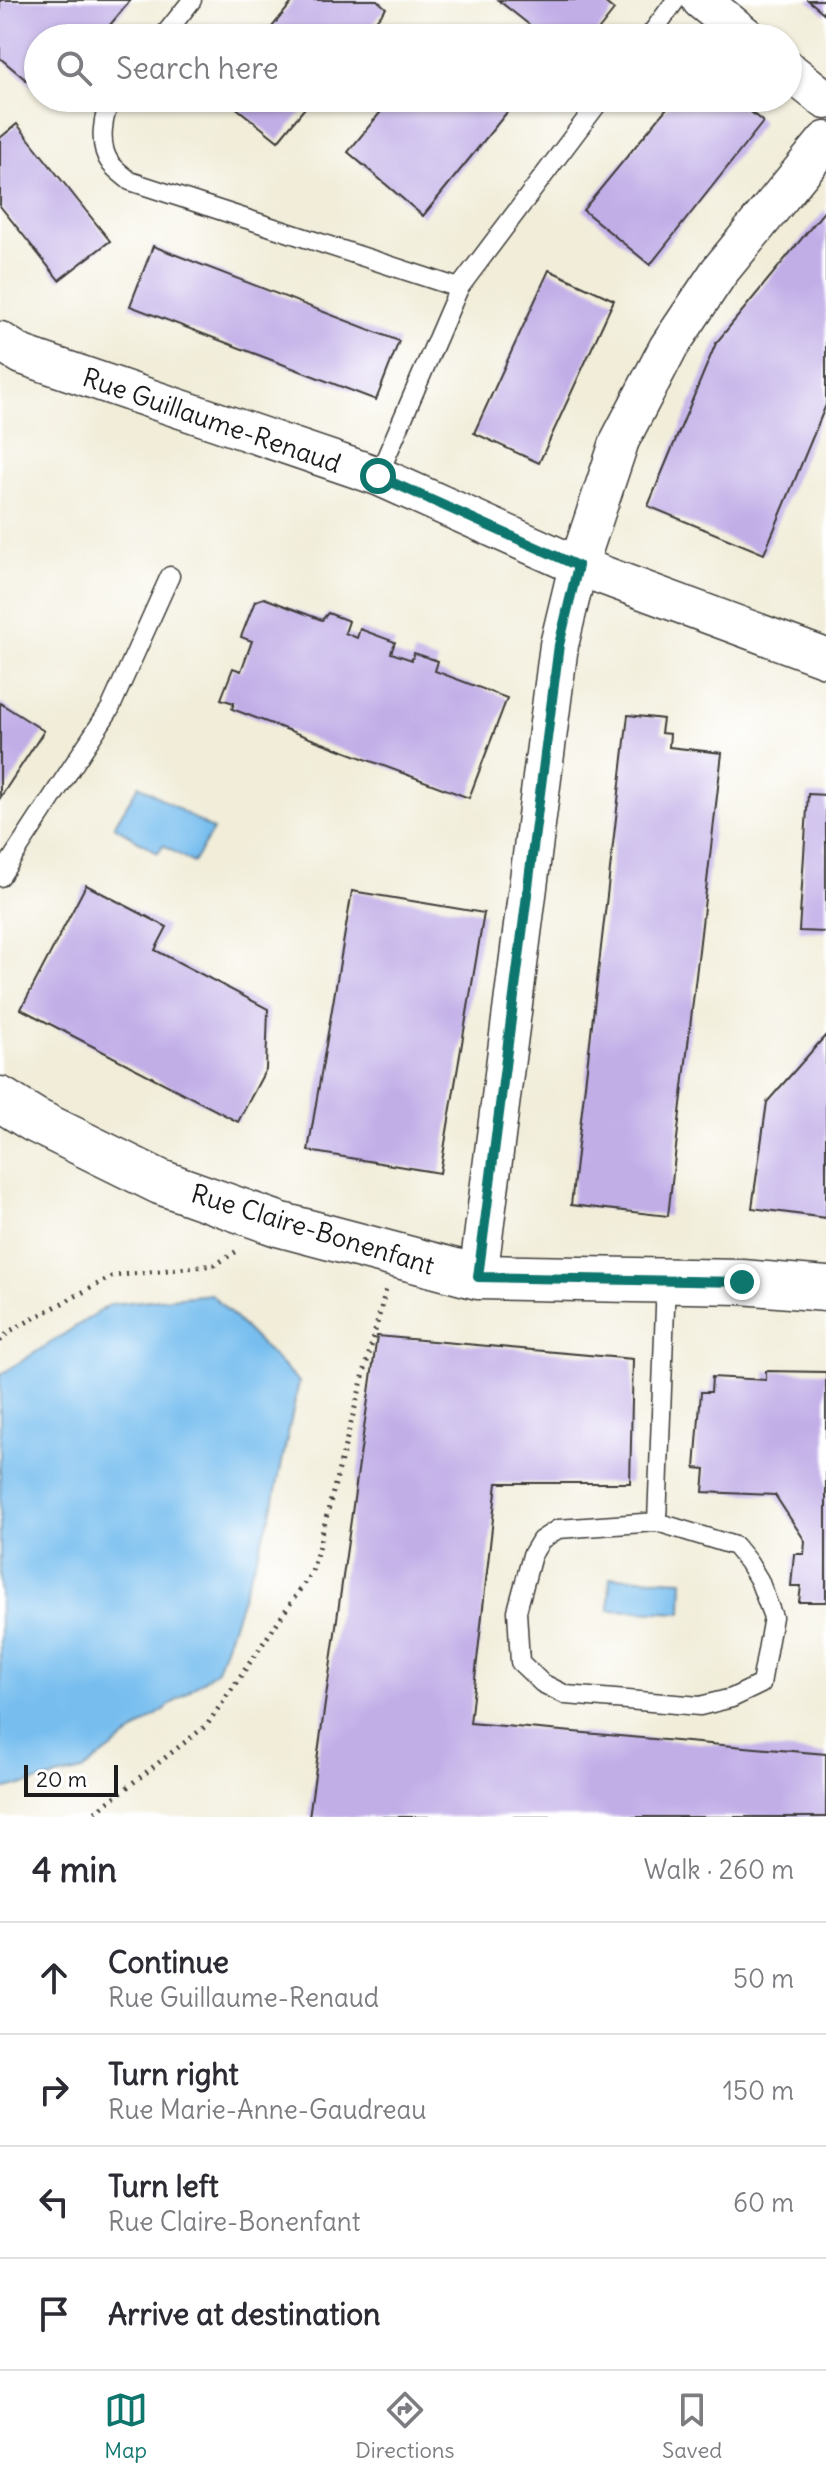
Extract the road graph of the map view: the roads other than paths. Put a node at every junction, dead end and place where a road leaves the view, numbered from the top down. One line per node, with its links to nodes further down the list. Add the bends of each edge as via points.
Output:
1 (192, 0): 4 (lane)
2 (676, 0): 5 (lane)
3 (701, 0): 6 (street)
4 (173, 24)
5 (658, 24)
6 (731, 24)
7 (802, 81): 8 (street)
8 (826, 100)
9 (107, 112): 12 (lane, via 102,137 110,163 130,181)
10 (591, 112): 12 (lane)
11 (826, 141): 15 (street, via 719,272 668,348 620,440)
12 (459, 288): 14 (lane)
13 (0, 341): 14 (street, Rue Guillaume-Renaud, via 22,355)
14 (378, 476): 15 (street, Rue Guillaume-Renaud)
15 (578, 566): 17 (street, Rue Guillaume-Renaud); 21 (street, via 559,645)
16 (170, 576): 18 (lane, via 110,709)
17 (826, 658)
18 (0, 877)
19 (0, 1099): 21 (street, Rue Claire-Bonenfant, via 160,1182 278,1224)
20 (826, 1268): 23 (street, Rue Claire-Bonenfant)
21 (478, 1277): 22 (street, Rue Claire-Bonenfant)
22 (666, 1281): 23 (street, Rue Claire-Bonenfant); 25 (lane)
23 (742, 1282): 24 (street, Rue Claire-Bonenfant)
24 (826, 1289)
25 (657, 1522): 25 (lane, via 558,1529 541,1540 517,1611 520,1662 542,1683 566,1695 700,1706 761,1684 773,1617 748,1562 735,1546)

